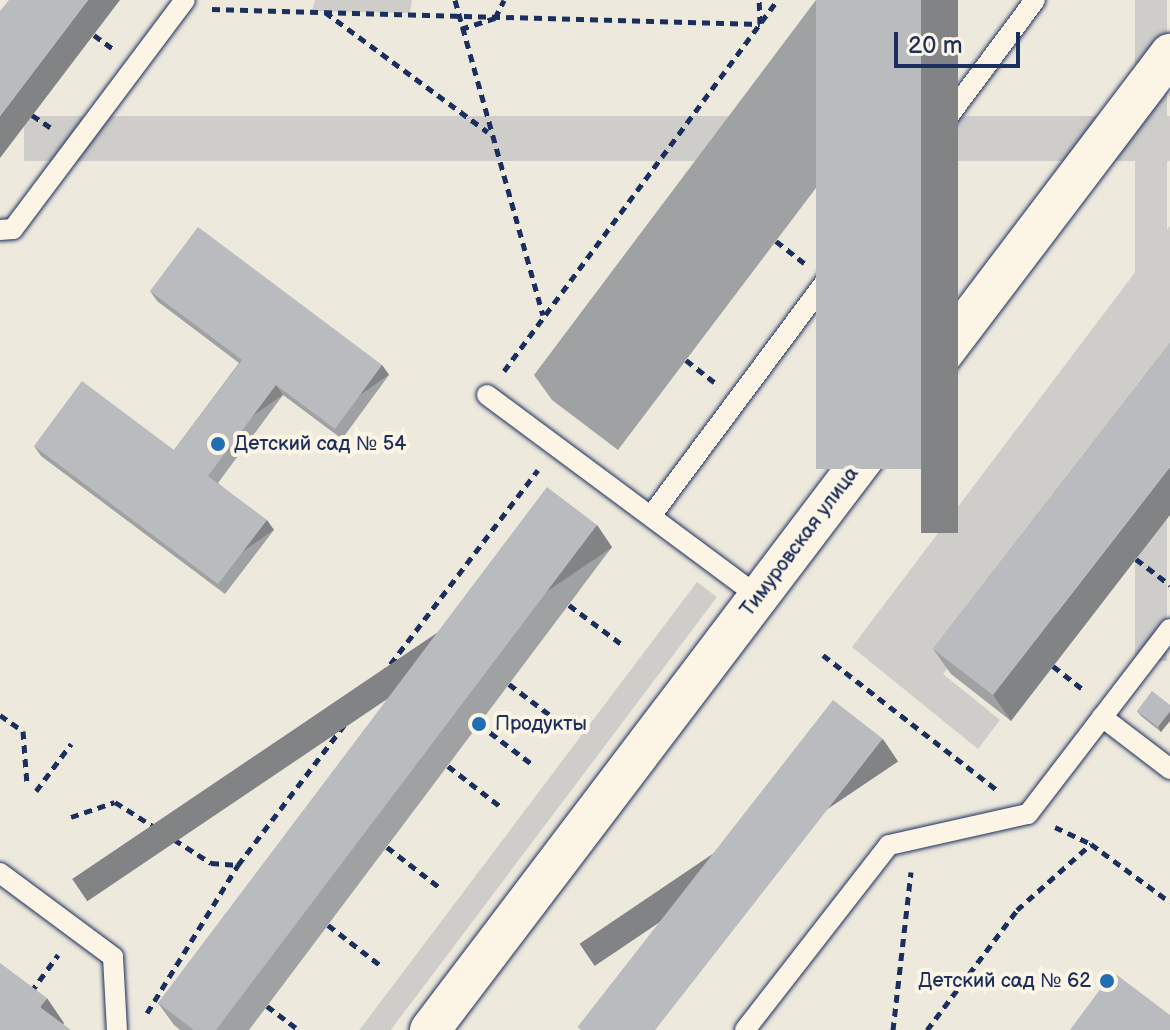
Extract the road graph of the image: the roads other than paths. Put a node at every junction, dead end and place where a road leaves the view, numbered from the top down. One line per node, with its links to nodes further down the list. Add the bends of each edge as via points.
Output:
1 (1035, 0): 6 (lane)
2 (182, 4): 4 (lane, via 13,229)
3 (1170, 54): 7 (street, Тимуровская улица)
4 (0, 230)
5 (487, 395): 6 (lane)
6 (651, 516): 7 (lane)
7 (759, 597): 13 (street, Тимуровская улица)
8 (1170, 629): 9 (lane)
9 (1102, 717): 10 (lane); 14 (lane, via 1028,814 889,845)
10 (1170, 769)
11 (0, 873): 12 (lane, via 113,957)
12 (117, 1030)
13 (430, 1030)
14 (745, 1030)

